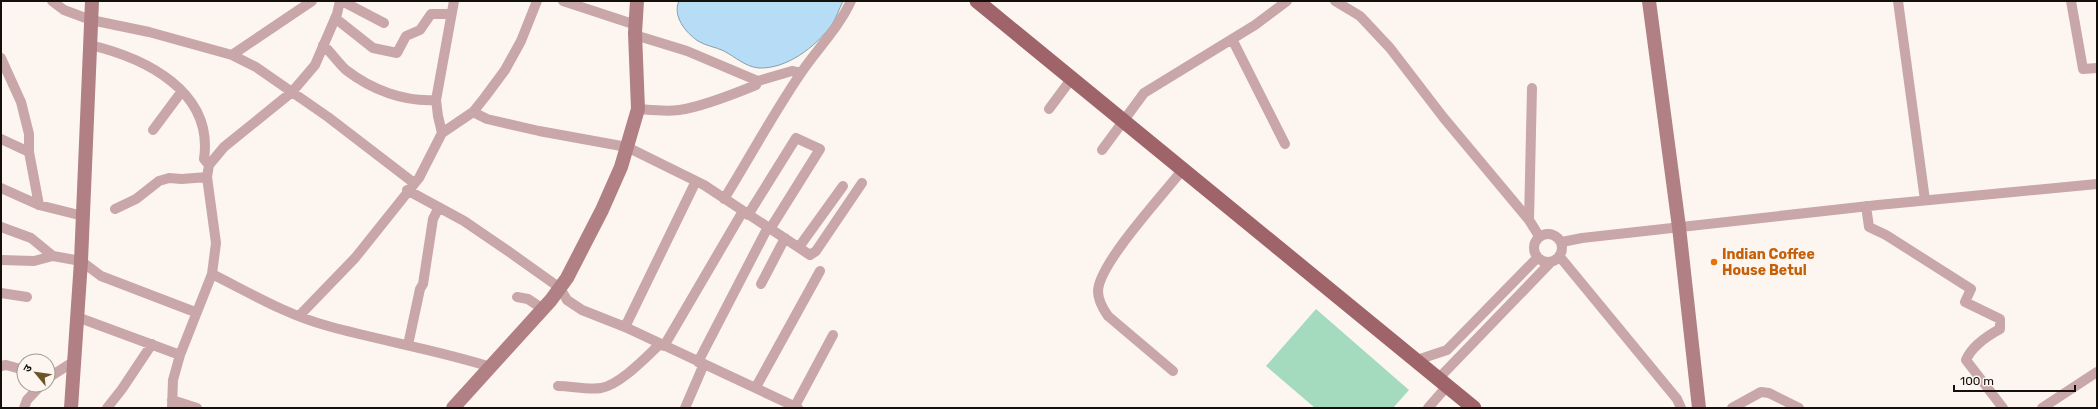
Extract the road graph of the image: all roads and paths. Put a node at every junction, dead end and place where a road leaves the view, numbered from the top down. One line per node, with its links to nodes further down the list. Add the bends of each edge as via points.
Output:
1 (52, 1): 18 (street, via 64,10)
2 (92, 1): 18 (main road)
3 (312, 1): 24 (street)
4 (341, 1): 17 (street); 19 (street)
5 (454, 1): 16 (street)
6 (563, 1): 20 (street)
7 (637, 1): 20 (main road)
8 (851, 1): 27 (street, via 827,42)
9 (977, 1): 28 (main road)
10 (1287, 1): 21 (street)
11 (1335, 1): 62 (street, via 1360,16 1390,48 1443,117)
12 (1649, 1): 64 (main road)
13 (1898, 1): 55 (street)
14 (2071, 1): 26 (street, via 2082,69)
15 (533, 2): 36 (street, via 521,41 505,70)
16 (451, 14): 17 (street, via 431,14 420,30 406,36 396,53 373,48); 33 (street)
17 (335, 18): 22 (street)
18 (91, 20): 23 (main road); 24 (street, via 149,32)
19 (384, 23)
20 (636, 30): 29 (street); 34 (main road)
21 (1232, 39): 37 (street, via 1144,93); 41 (street)
22 (323, 45): 32 (street, via 315,65); 33 (street, via 345,69 385,92 406,98)
23 (90, 46): 31 (street, via 135,59 158,71); 61 (main road)
24 (232, 55): 32 (street, via 256,67)
25 (1, 58): 44 (street, via 21,102 29,134)
26 (2097, 68)
27 (801, 73): 29 (street, via 792,70); 54 (street)
28 (1072, 78): 35 (street); 37 (main road)
29 (758, 80): 34 (street, via 756,85 742,91 695,107 678,111)
30 (1532, 88): 62 (street)
31 (182, 91): 38 (street); 45 (street, via 195,107 204,128 204,159)
32 (292, 92): 45 (street, via 224,147); 52 (street, via 328,117)
33 (436, 100): 39 (street)
34 (638, 109): 42 (main road)
35 (1049, 109)
36 (473, 112): 39 (street); 42 (street, via 487,119 539,131)
37 (1125, 121): 43 (street); 46 (main road)
38 (153, 130)
39 (442, 133): 52 (street, via 419,178)
40 (1, 140): 44 (street)
41 (1285, 144)
42 (627, 147): 48 (street); 79 (main road, via 602,210 571,272)
43 (1102, 150)
44 (29, 152): 56 (street)
45 (209, 165): 47 (street)
46 (1183, 169): 93 (main road); 99 (street, via 1120,249 1103,275 1098,291 1101,306 1108,316)
47 (207, 176): 59 (street, via 159,181 136,199); 77 (street, via 216,243)
48 (696, 181): 54 (street); 87 (street)
49 (862, 183): 69 (street, via 816,251 810,255)
50 (2097, 184): 55 (street)
51 (843, 186): 69 (street)
52 (410, 187): 58 (street); 85 (street, via 355,258)
53 (1, 188): 56 (street)
54 (724, 199): 60 (street)
55 (1925, 200): 57 (street)
56 (39, 205): 61 (street)
57 (1866, 206): 64 (street); 120 (street, via 1869,227 1971,289 1965,302 2000,319 2000,329 1987,336 1966,360)
58 (439, 207): 79 (street, via 464,221); 90 (street, via 433,219 423,284)
59 (115, 209)
60 (746, 213): 65 (street); 65 (street, via 796,138 820,149); 91 (street)
61 (83, 216): 74 (main road)
62 (1529, 220): 66 (street)
63 (1, 227): 70 (street, via 31,238)
64 (1679, 227): 68 (street); 117 (main road)
65 (769, 228): 67 (street); 95 (street)
66 (1540, 236): 68 (street, via 1548,233 1556,235); 72 (street, via 1534,243 1534,252)
67 (785, 238): 69 (street); 78 (street)
68 (1562, 242): 71 (street, via 1563,250)
69 (799, 247)
70 (53, 256): 73 (street, via 34,261); 74 (street)
71 (1560, 257): 75 (street); 116 (street, via 1677,399)
72 (1538, 258): 75 (street); 93 (street, via 1447,350)
73 (1, 260)
74 (80, 261): 84 (street, via 101,276); 86 (main road)
75 (1550, 263): 102 (street)
76 (820, 271): 104 (street)
77 (212, 274): 84 (street); 85 (street)
78 (761, 284)
79 (560, 288): 83 (main road); 87 (street, via 567,300 582,310)
80 (1, 293): 82 (street)
81 (517, 296): 83 (street, via 528,299)
82 (27, 297)
83 (543, 309): 98 (main road)
84 (195, 312): 92 (street)
85 (299, 316): 90 (street)
86 (77, 317): 89 (street); 94 (main road)
87 (625, 326): 91 (street)
88 (833, 335): 107 (street)
89 (152, 344): 92 (street); 110 (street)
90 (408, 345): 98 (street)
91 (662, 345): 95 (street); 103 (street, via 611,385 601,388)
92 (180, 355): 106 (street, via 173,380)
93 (1417, 360): 102 (main road)
94 (73, 362): 101 (street); 109 (main road)
95 (701, 363): 104 (street); 113 (street)
96 (1, 366): 97 (street, via 6,364)
97 (16, 367)
98 (491, 367): 112 (main road)
99 (1173, 371)
100 (2097, 372): 121 (street)
101 (56, 373)
102 (1443, 382): 114 (street); 115 (main road)
103 (558, 386)
104 (756, 387): 107 (street)
105 (34, 393): 108 (street)
106 (172, 404): 111 (street)
107 (796, 407)
108 (24, 408)
109 (71, 408)
110 (107, 408)
111 (197, 408)
112 (453, 408)
113 (685, 408)
114 (1428, 408)
115 (1474, 408)
116 (1681, 408)
117 (1699, 408)
118 (1732, 408): 119 (street, via 1761,392 1769,393)
119 (1799, 408)
120 (2003, 408)
121 (2042, 408)

